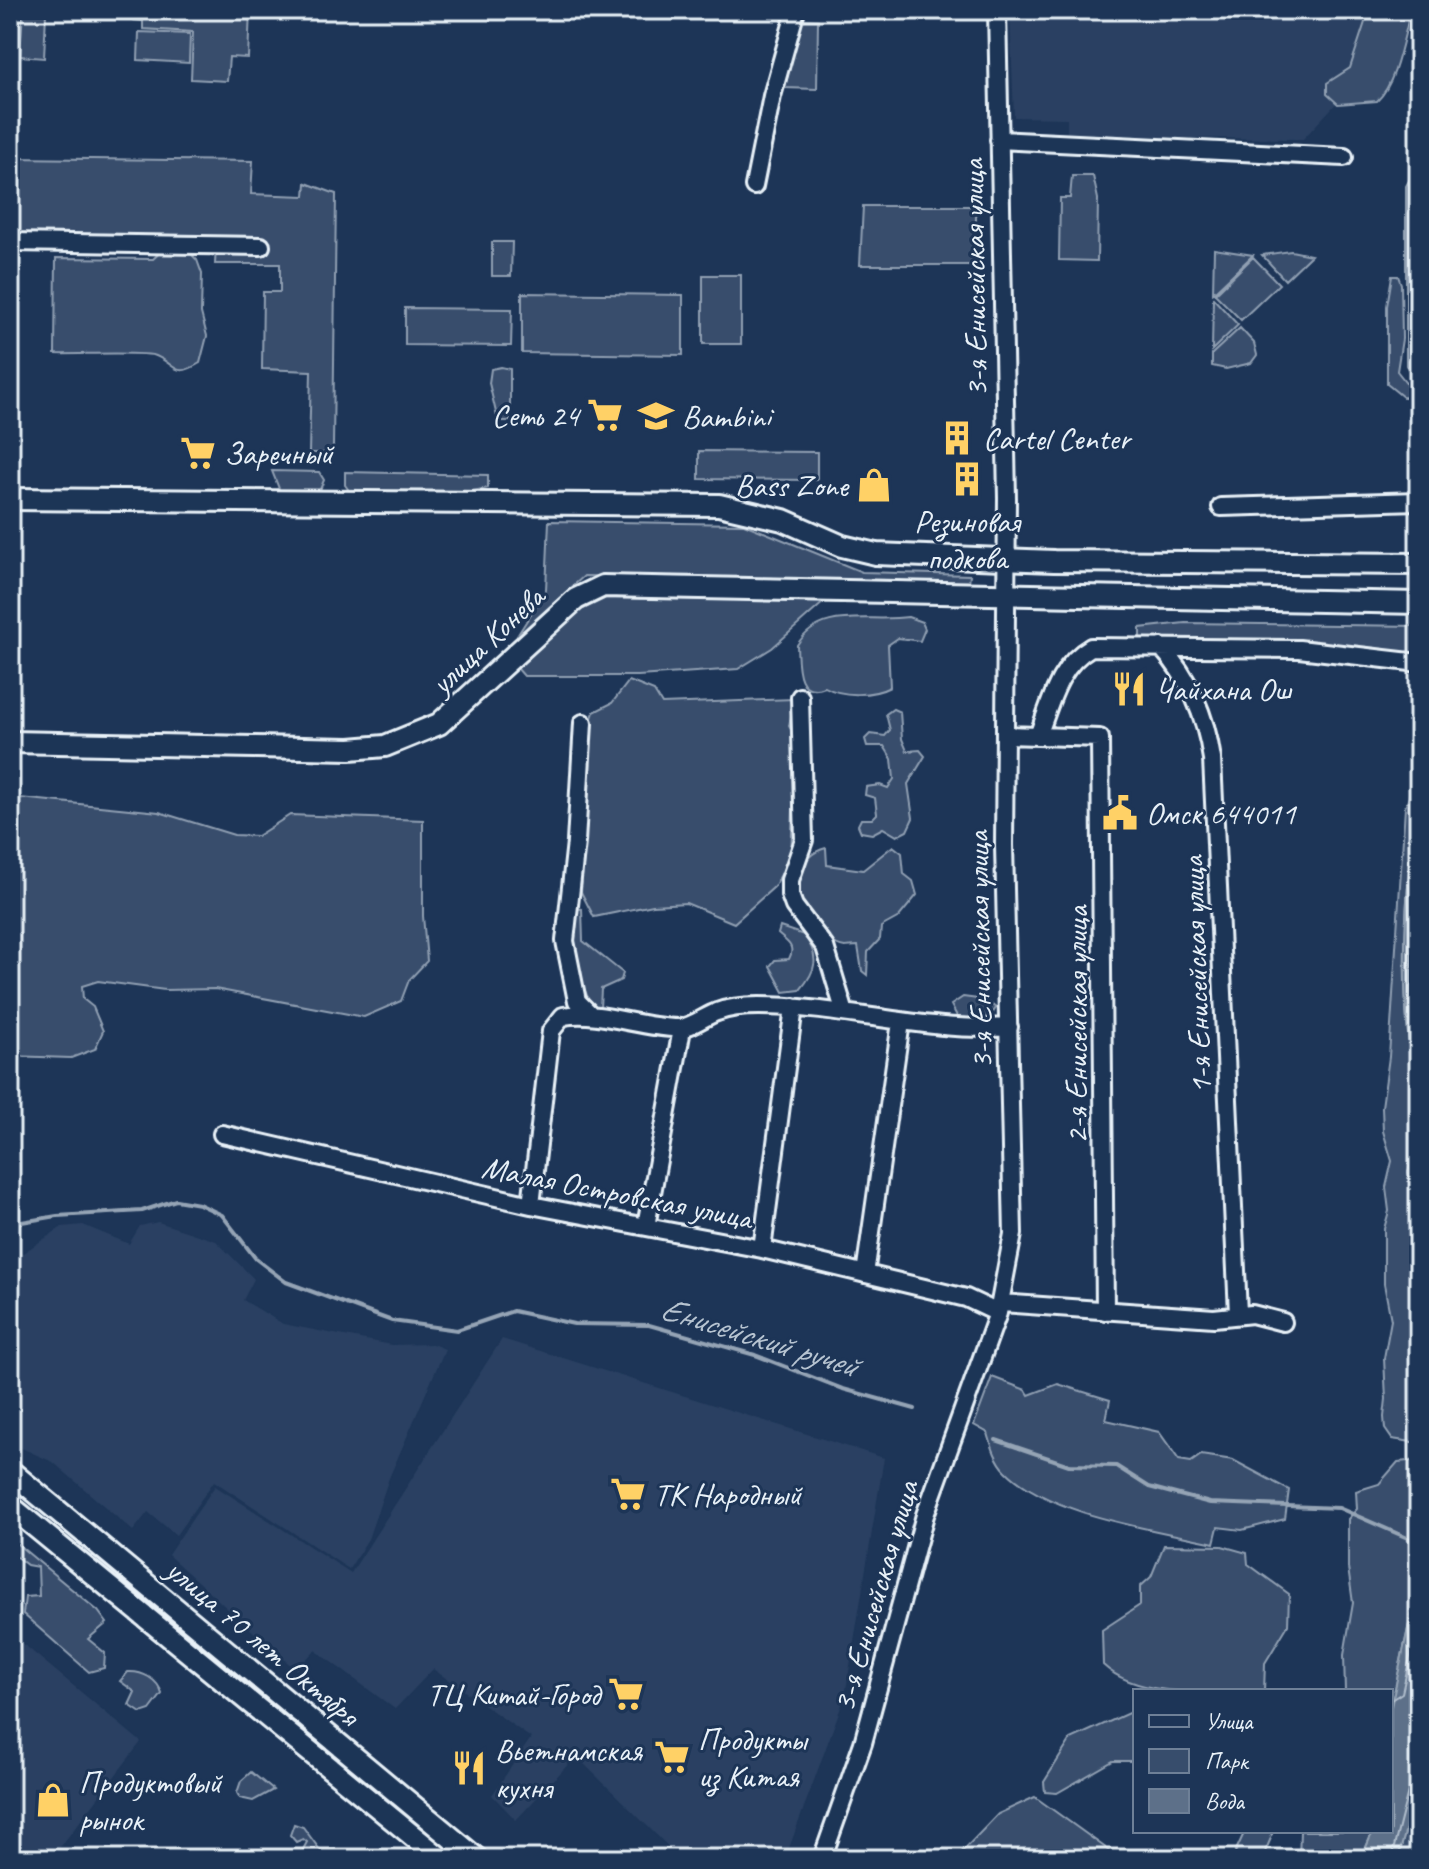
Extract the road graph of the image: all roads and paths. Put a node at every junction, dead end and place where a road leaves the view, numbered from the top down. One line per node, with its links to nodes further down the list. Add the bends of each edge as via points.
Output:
1 (796, 10): 5 (street)
2 (997, 10): 3 (street, 3-я Енисейская улица)
3 (999, 140): 4 (street); 11 (street, 3-я Енисейская улица)
4 (1344, 157)
5 (754, 186)
6 (10, 242): 7 (street)
7 (261, 246)
8 (10, 499): 11 (main road, via 719,505 783,520 842,546 876,554)
9 (1419, 501): 10 (street)
10 (1221, 507)
11 (1007, 560): 12 (main road); 13 (street, 3-я Енисейская улица)
12 (1419, 564)
13 (1006, 595): 14 (main road, улица Конева); 19 (street, 3-я Енисейская улица); 21 (main road, улица Конева, via 603,586 576,599 439,724 385,746)
14 (1419, 603)
15 (1161, 647): 16 (street, via 1299,649); 20 (street, via 1107,645 1078,655 1059,678); 35 (street, 1-я Енисейская улица, via 1197,703 1212,759)
16 (1419, 663)
17 (800, 697): 24 (street, via 804,840 790,895 825,947)
18 (583, 723): 23 (street, via 565,941 577,1001)
19 (1005, 735): 20 (street); 26 (street, 3-я Енисейская улица)
20 (1038, 736): 34 (street, 2-я Енисейская улица, via 1100,738)
21 (10, 742)
22 (794, 1007): 24 (street); 27 (street, via 729,1008); 31 (street)
23 (589, 1013): 27 (street); 29 (street, via 563,1016 551,1031)
24 (845, 1013): 25 (street)
25 (901, 1022): 26 (street); 32 (street)
26 (1009, 1027): 33 (street, 3-я Енисейская улица, via 1013,1234)
27 (682, 1029): 30 (street)
28 (222, 1134): 29 (street, Малая Островская улица)
29 (531, 1205): 30 (street, Малая Островская улица)
30 (646, 1226): 31 (street, Малая Островская улица)
31 (762, 1249): 32 (street, Малая Островская улица)
32 (865, 1274): 33 (street, Малая Островская улица)
33 (999, 1308): 34 (street, Малая Островская улица); 41 (street, 3-я Енисейская улица, via 925,1515 863,1743)
34 (1105, 1311): 35 (street, Малая Островская улица, via 1214,1318)
35 (1238, 1313): 36 (street, Малая Островская улица)
36 (1283, 1322)
37 (10, 1471): 40 (main road, улица 70 лет Октября)
38 (10, 1506): 39 (main road, улица 70 лет Октября)
39 (441, 1859)
40 (477, 1859)
41 (822, 1859)

